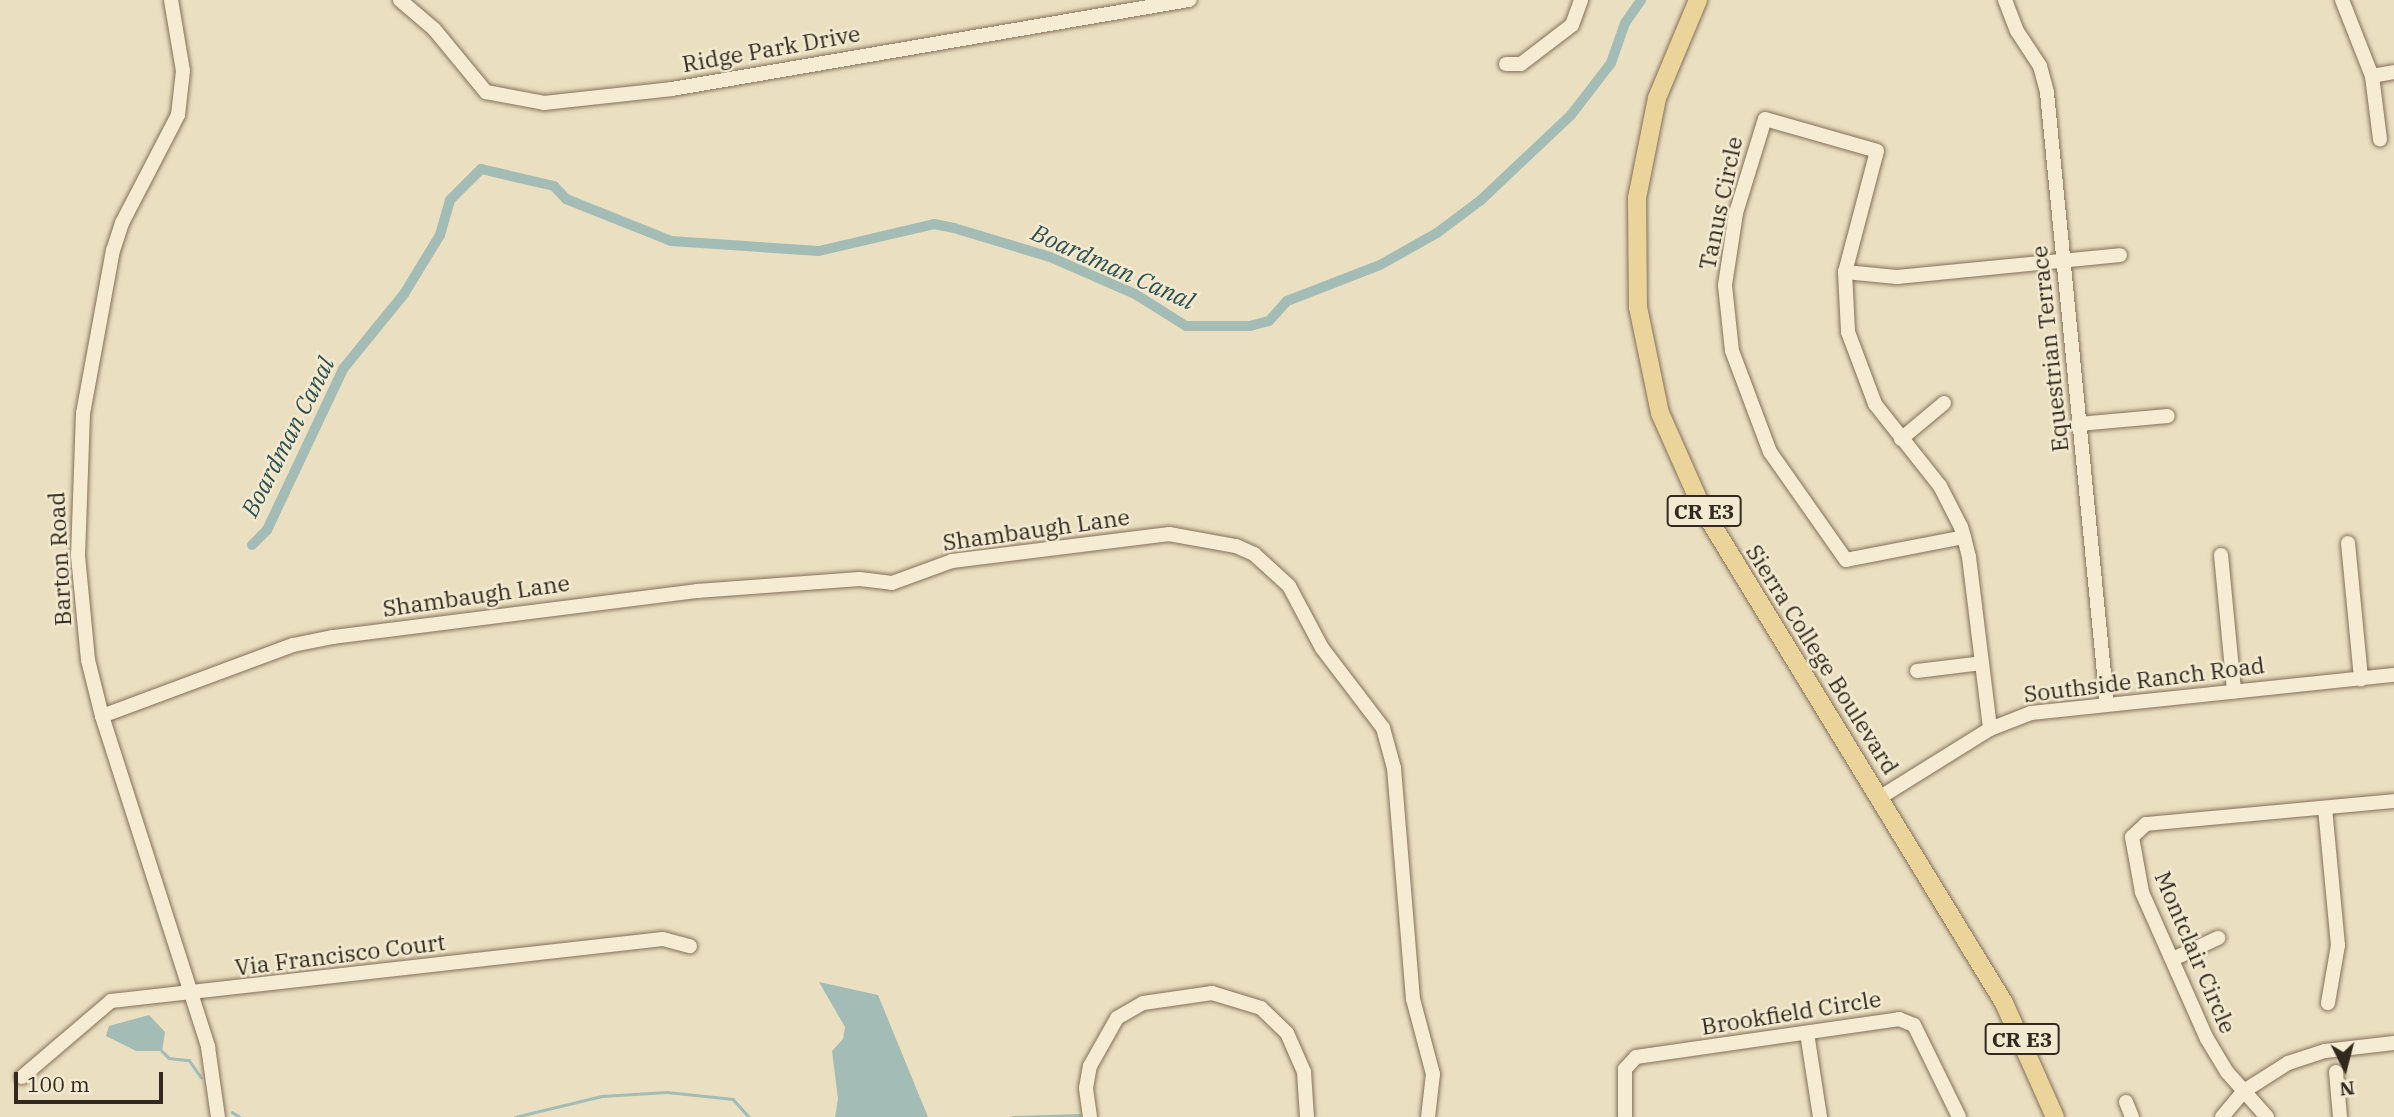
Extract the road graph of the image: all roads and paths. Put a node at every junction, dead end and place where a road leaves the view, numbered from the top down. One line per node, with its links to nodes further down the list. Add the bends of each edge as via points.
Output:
1 (171, 0): 28 (street, Barton Road, via 183,71 178,116 122,223 113,250 83,413 78,556 88,660)
2 (400, 0): 3 (street, Ridge Park Drive, via 433,29 486,92 544,103 672,89)
3 (1189, 0)
4 (1581, 0): 8 (street, via 1572,25 1521,64)
5 (1698, 0): 30 (main road, Sierra College Boulevard / CR E3, via 1661,85 1639,178 1634,262 1648,368 1668,435 1691,488)
6 (2005, 0): 13 (street, Equestrian Terrace, via 2044,77)
7 (2342, 0): 10 (street)
8 (1506, 64)
9 (2394, 72): 10 (street)
10 (2372, 76): 11 (street)
11 (2380, 139)
12 (2120, 255): 13 (street)
13 (2063, 260): 14 (street, via 1897,277); 17 (street, Equestrian Terrace)
14 (1845, 272): 18 (street, Tanus Circle, via 1844,308 1852,344 1875,404); 19 (street, Tanus Circle, via 1877,151 1765,119 1736,213 1725,285 1732,351 1770,452 1846,560)
15 (1944, 403): 18 (street)
16 (2168, 416): 17 (street)
17 (2080, 424): 27 (street, Equestrian Terrace)
18 (1900, 439): 19 (street, Tanus Circle, via 1946,496)
19 (1964, 537): 22 (street, Tanus Circle)
20 (2348, 543): 25 (street)
21 (2221, 555): 26 (street)
22 (1982, 663): 23 (street); 29 (street, Tanus Circle)
23 (1917, 671)
24 (2394, 676): 25 (street, Southside Ranch Road)
25 (2361, 679): 26 (street, Southside Ranch Road)
26 (2234, 691): 27 (street, Southside Ranch Road)
27 (2107, 704): 29 (street, Southside Ranch Road, via 2031,713)
28 (102, 716): 36 (street, Barton Road); 47 (street, Shambaugh Lane, via 293,645 334,638 697,591 860,579 892,583 952,561 1169,534 1236,546 1254,554 1289,586 1322,648 1383,728 1394,768 1413,999 1433,1074)
29 (1990, 729): 30 (street, Southside Ranch Road)
30 (1879, 797): 51 (main road, Sierra College Boulevard / CR E3, via 2004,1003)
31 (2394, 801): 32 (street, Montclair Circle)
32 (2325, 808): 35 (street, Montclair Circle, via 2146,824 2136,829 2139,882); 37 (street, via 2338,945)
33 (2218, 939): 35 (street)
34 (690, 946): 36 (street, Via Francisco Court, via 663,939)
35 (2173, 959): 42 (street, Montclair Circle, via 2213,1051)
36 (190, 994): 41 (street, Via Francisco Court, via 111,1001); 44 (street, Barton Road, via 208,1047)
37 (2328, 1003)
38 (1807, 1033): 48 (street, Brookfield Circle, via 1636,1056 1625,1069); 49 (street); 50 (street, Brookfield Circle, via 1908,1019)
39 (2394, 1043): 42 (street, via 2301,1057)
40 (2336, 1072): 55 (street)
41 (22, 1077)
42 (2244, 1091): 53 (street); 54 (street, Montclair Circle)
43 (2126, 1102): 52 (street)
44 (218, 1117)
45 (1090, 1117): 46 (street, via 1086,1088 1090,1066 1117,1018 1143,1003 1183,995 1240,998 1278,1023 1294,1044 1304,1072)
46 (1307, 1117)
47 (1427, 1117)
48 (1625, 1117)
49 (1820, 1117)
50 (1959, 1117)
51 (2055, 1117)
52 (2132, 1117)
53 (2222, 1117)
54 (2267, 1117)
55 (2340, 1117)

